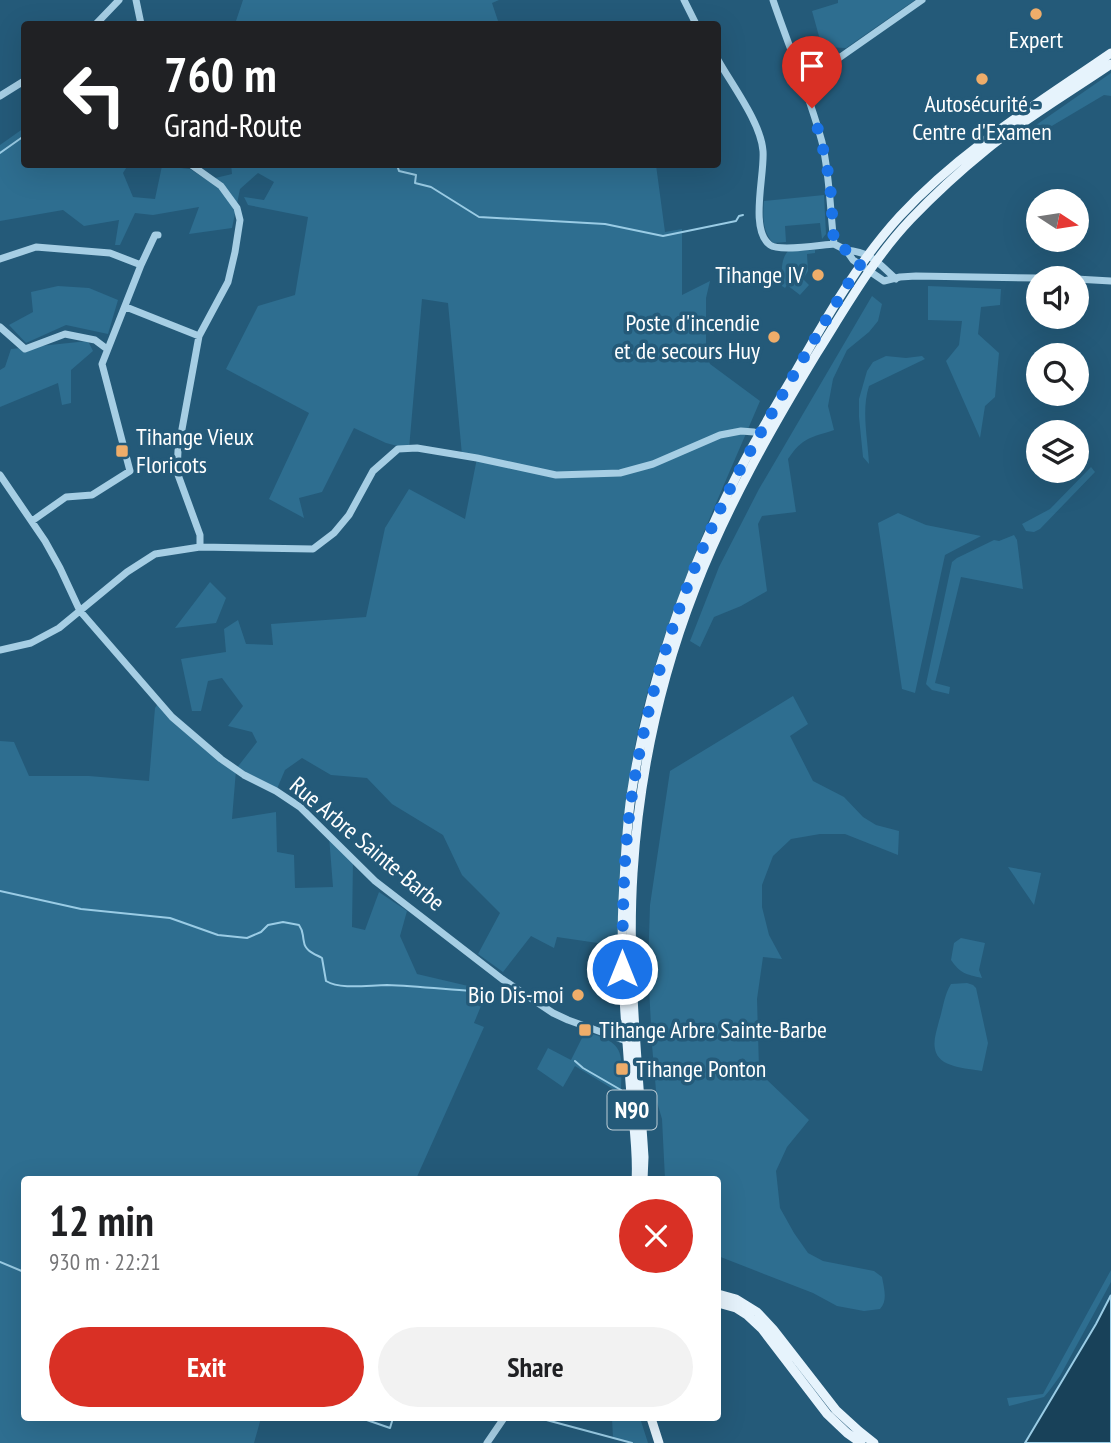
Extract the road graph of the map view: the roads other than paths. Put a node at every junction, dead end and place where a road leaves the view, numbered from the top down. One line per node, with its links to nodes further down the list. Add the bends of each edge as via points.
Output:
1 (119, 0): 6 (street)
2 (137, 0): 7 (street)
3 (684, 0): 8 (street)
4 (773, 0): 13 (street)
5 (922, 0): 12 (street)
6 (99, 21)
7 (140, 21)
8 (694, 21)
9 (1111, 53): 21 (main road, N90, via 982,141 942,174 900,216)
10 (1111, 64): 21 (main road, N90, via 986,150)
11 (721, 65): 19 (street, via 755,124 763,151 759,217 764,237 780,248)
12 (829, 65): 13 (street); 15 (street)
13 (797, 67): 15 (street)
14 (21, 83): 16 (street)
15 (806, 92): 19 (street, via 830,182)
16 (0, 96)
17 (196, 168): 31 (street, via 221,186 240,220 228,282)
18 (158, 235): 23 (street)
19 (834, 244): 20 (street)
20 (846, 250): 21 (street); 24 (street)
21 (872, 258): 24 (main road, N90); 26 (street)
22 (0, 259): 23 (street, via 36,247 110,253)
23 (141, 265): 29 (street)
24 (862, 266): 26 (street, via 884,281); 33 (main road, N90); 34 (main road, N90)
25 (1026, 278): 26 (street)
26 (896, 279)
27 (1089, 280): 28 (street)
28 (1111, 281)
29 (126, 307): 31 (street); 32 (street)
30 (0, 327): 32 (street, via 25,348 65,334 95,340)
31 (199, 336): 38 (street, via 177,472 200,535)
32 (107, 349): 37 (street, via 102,364 130,471 92,495 66,497)
33 (772, 427): 34 (street); 35 (main road, N90)
34 (759, 435): 35 (street); 38 (street, via 741,431 720,436 620,473 556,475 417,448 398,450 373,471 334,533 313,549); 41 (main road, N90, via 717,516 686,591 639,756 623,902)
35 (761, 451): 42 (main road, N90, via 694,590 650,745 633,871)
36 (0, 475): 37 (street, Rue Arbre Sainte-Barbe)
37 (32, 521): 39 (street, Rue Arbre Sainte-Barbe)
38 (200, 547): 39 (street, via 155,554)
39 (80, 611): 40 (street, via 31,643); 41 (street, Rue Arbre Sainte-Barbe, via 172,717 242,774 300,807 375,881 539,1004 568,1020)
40 (0, 650)
41 (627, 1041): 42 (street); 43 (main road, N90)
42 (636, 1049): 44 (main road, N90)
43 (636, 1176)
44 (643, 1176)
45 (721, 1295): 52 (main road, via 757,1312 836,1410)
46 (721, 1304): 51 (main road, via 736,1308 762,1329 827,1413)
47 (502, 1421): 49 (street)
48 (652, 1421): 50 (main road)
49 (488, 1443)
50 (659, 1443)
51 (861, 1443)
52 (874, 1443)

